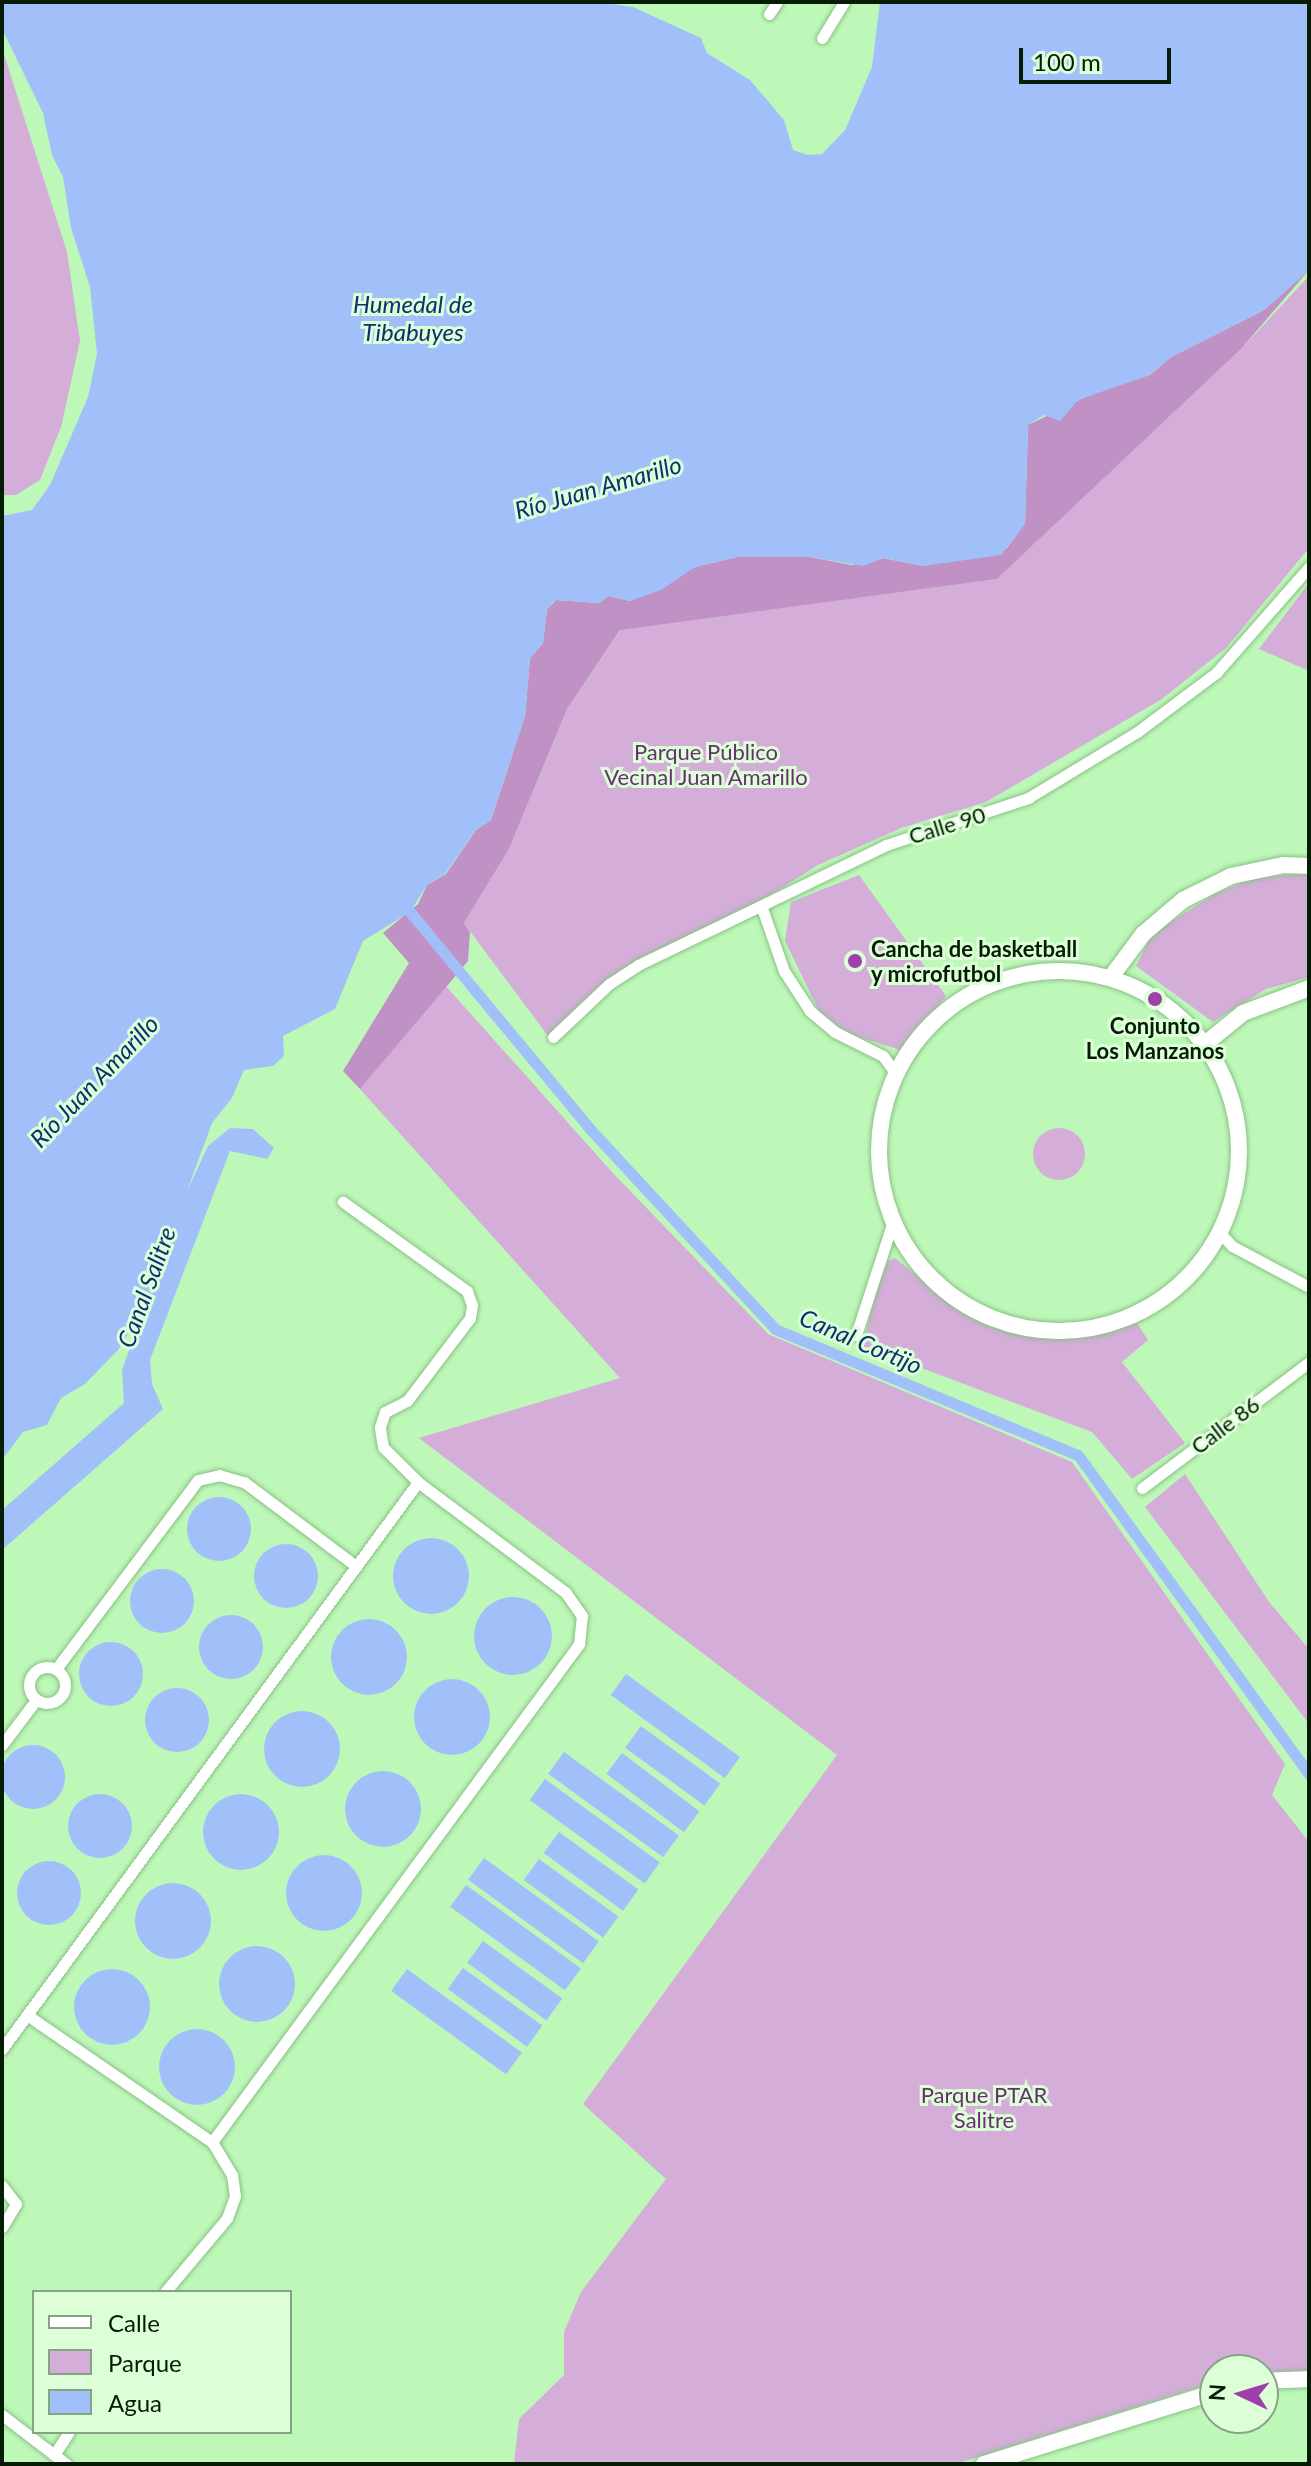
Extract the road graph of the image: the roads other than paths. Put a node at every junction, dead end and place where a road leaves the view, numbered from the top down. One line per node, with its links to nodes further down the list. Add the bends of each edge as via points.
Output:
1 (777, 2): 3 (street)
2 (844, 2): 4 (street)
3 (769, 14)
4 (822, 38)
5 (1309, 567): 7 (street, Calle 90, via 1216,673 1137,732 1028,798 886,845)
6 (1309, 866): 8 (street, via 1283,865 1231,876 1183,900 1143,934)
7 (762, 908): 10 (street, Calle 90, via 638,965 609,984); 12 (street, via 784,971 810,1011 835,1032 883,1056)
8 (1111, 977): 11 (street, via 1164,1005); 12 (street, via 1069,969 986,985 929,1027)
9 (1309, 988): 11 (street, via 1243,1013)
10 (553, 1037)
11 (1205, 1044): 15 (street, via 1224,1079 1238,1143 1234,1196)
12 (896, 1074): 14 (street, via 879,1147)
13 (343, 1202): 19 (street, via 467,1291 472,1305 470,1318 407,1401 383,1417 383,1447)
14 (893, 1221): 15 (street, via 908,1249 950,1295 1015,1326 1055,1331 1095,1328 1145,1309 1198,1267); 17 (street)
15 (1220, 1233): 16 (street, via 1232,1246)
16 (1309, 1287)
17 (856, 1335)
18 (1309, 1362): 20 (street, Calle 86)
19 (418, 1482): 21 (street); 27 (street, via 565,1592 582,1616 579,1644)
20 (1142, 1488)
21 (356, 1566): 22 (street, via 244,1482 219,1475 198,1480); 25 (street)
22 (56, 1669): 23 (street, via 43,1667 32,1675 29,1688); 23 (street, via 65,1679 64,1693 55,1702)
23 (36, 1700): 24 (street)
24 (2, 1745)
25 (27, 2015): 26 (street); 27 (street)
26 (2, 2049)
27 (212, 2142): 30 (street, via 232,2175 235,2196 227,2218)
28 (2, 2186): 29 (street, via 16,2204)
29 (2, 2227)
30 (167, 2290)
31 (1309, 2379): 32 (street)
32 (1279, 2380)
33 (1199, 2397): 38 (street)
34 (2, 2415): 36 (street)
35 (68, 2434): 36 (street)
36 (54, 2455): 37 (street)
37 (66, 2464)
38 (984, 2464)

